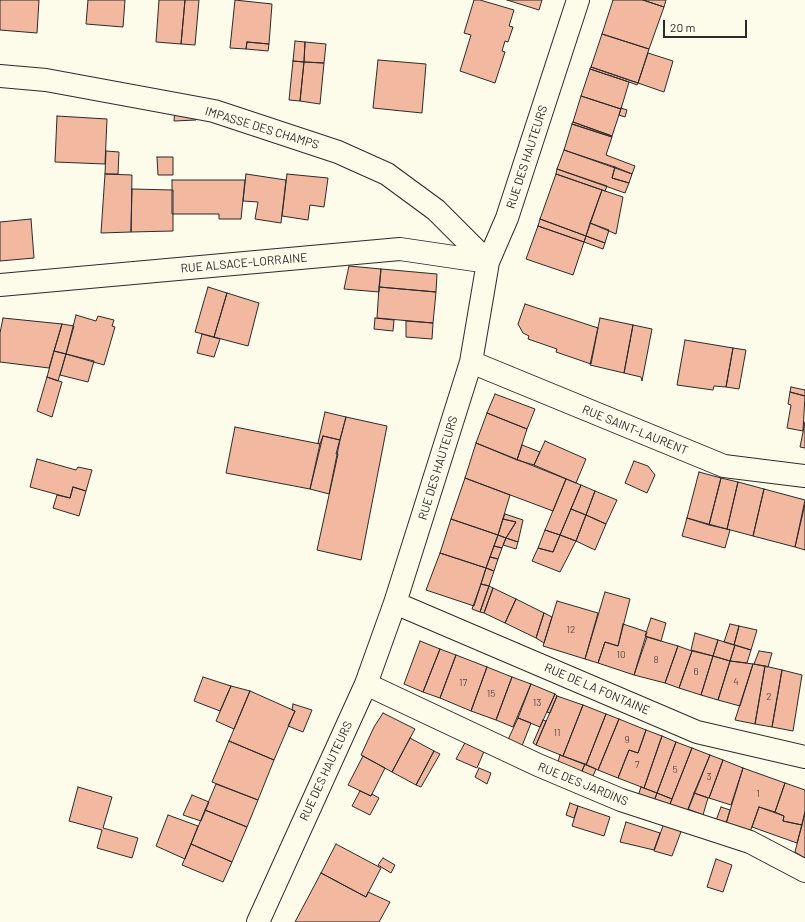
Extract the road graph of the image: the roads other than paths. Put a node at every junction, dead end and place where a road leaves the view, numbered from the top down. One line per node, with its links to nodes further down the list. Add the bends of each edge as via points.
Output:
1 (578, 0): 3 (street, RUE DES HAUTEURS, via 507,218)
2 (0, 76): 3 (street, IMPASSE DES CHAMPS, via 46,80 214,111 338,152 387,174 405,187 436,210)
3 (488, 262): 4 (street, RUE ALSACE-LORRAINE, via 400,249); 5 (street, RUE DES HAUTEURS)
4 (0, 285)
5 (470, 362): 6 (street, RUE SAINT-LAURENT, via 724,466); 7 (street, RUE DES HAUTEURS)
6 (805, 476)
7 (395, 603): 8 (street, RUE DES HAUTEURS); 9 (street, RUE DE LA FONTAINE, via 697,732)
8 (366, 684): 10 (street, RUE DES JARDINS, via 538,765 621,800 750,842); 11 (street, RUE DES HAUTEURS)
9 (805, 757)
10 (805, 871)
11 (258, 922)

